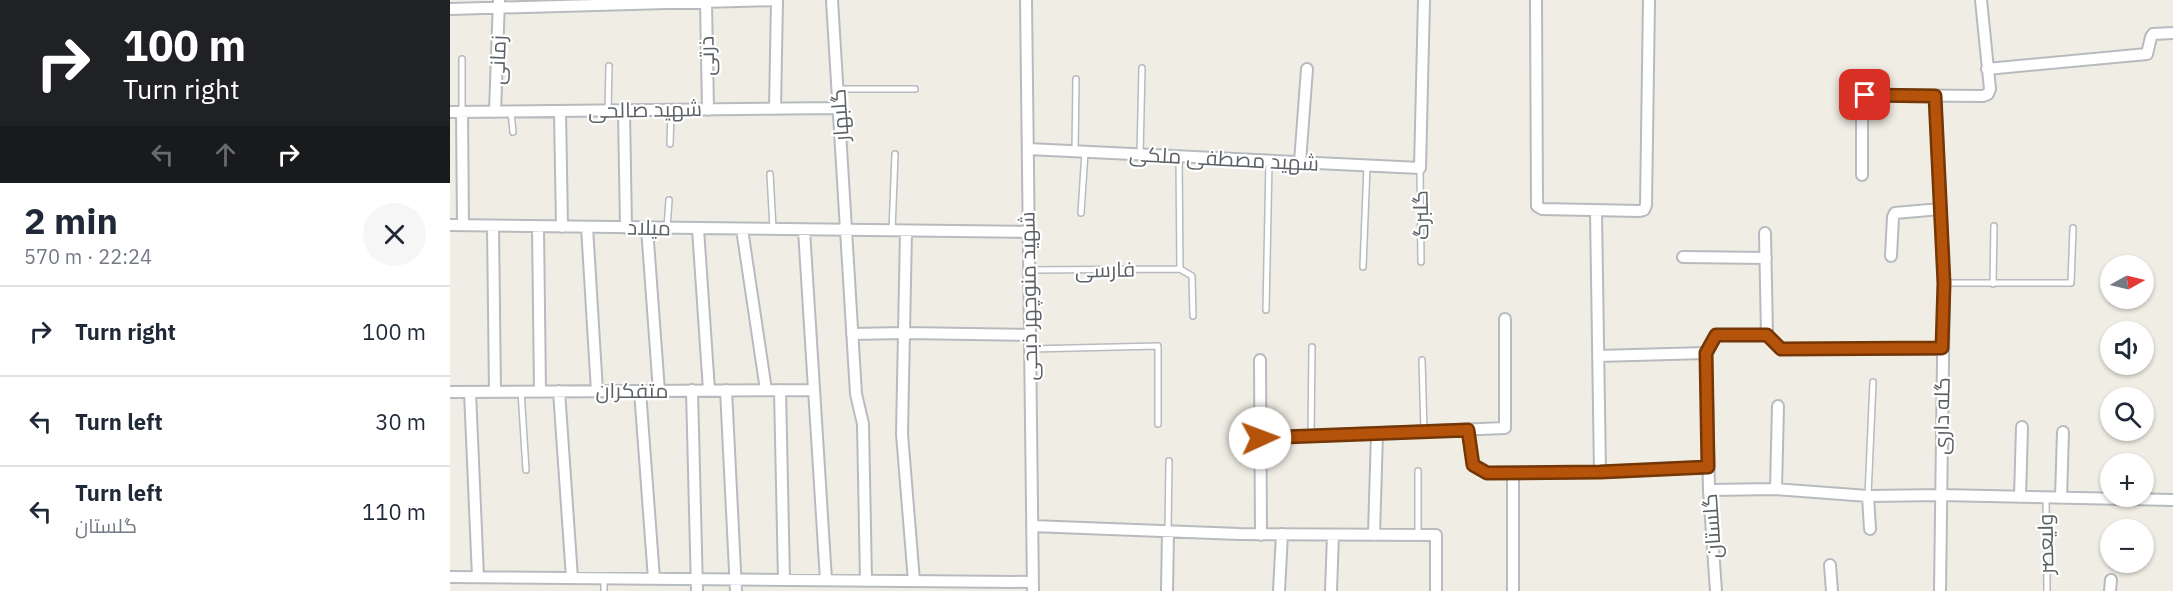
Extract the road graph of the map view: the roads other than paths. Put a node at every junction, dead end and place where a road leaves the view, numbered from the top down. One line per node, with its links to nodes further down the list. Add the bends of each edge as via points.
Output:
1 (777, 0): 8 (street); 24 (street)
2 (832, 0): 21 (street, گلبهار)
3 (1026, 0): 36 (street, شهید منوچهر ذبحی)
4 (1424, 0): 44 (street)
5 (1536, 0): 49 (street, via 1537,206)
6 (1649, 0): 49 (street, via 1646,204 1640,211)
7 (1981, 0): 18 (street)
8 (740, 1): 10 (street)
9 (656, 2): 10 (street); 11 (street)
10 (706, 2): 26 (street, ذرتی)
11 (500, 4): 12 (street); 32 (street, زمانی)
12 (450, 9)
13 (2173, 33): 18 (street, via 2153,34 2147,54)
14 (462, 59): 31 (lane)
15 (609, 66): 28 (lane)
16 (1142, 69): 39 (lane)
17 (1307, 69): 42 (street)
18 (1988, 69): 22 (street, via 1988,94)
19 (1076, 79): 37 (lane)
20 (915, 88): 21 (lane)
21 (838, 89): 23 (street, گلبهار)
22 (1935, 96): 46 (street, via 1862,97); 48 (street, گله داری)
23 (839, 108): 24 (street, شهید صالحی); 66 (street, گلبهار)
24 (775, 109): 26 (street, شهید صالحی)
25 (670, 110): 26 (street, شهید صالحی); 29 (street, شهید صالحی); 35 (lane)
26 (708, 110)
27 (560, 111): 28 (street, شهید صالحی); 33 (street, شهید صالحی); 56 (street)
28 (608, 111): 29 (street, شهید صالحی)
29 (624, 111): 58 (street)
30 (450, 112): 31 (street, شهید صالحی)
31 (462, 112): 32 (street, شهید صالحی); 52 (street)
32 (495, 112): 33 (street, شهید صالحی)
33 (511, 112): 34 (lane)
34 (513, 132)
35 (670, 144)
36 (1028, 149): 37 (street, شهید مصطفی ملکی); 69 (street, شهید منوچهر ذبحی)
37 (1080, 152): 39 (street, شهید مصطفی ملکی); 50 (lane)
38 (895, 154): 67 (lane)
39 (1140, 155): 40 (street, شهید مصطفی ملکی)
40 (1179, 157): 41 (street, شهید مصطفی ملکی); 76 (lane)
41 (1269, 161): 42 (street, شهید مصطفی ملکی); 80 (lane)
42 (1300, 162): 43 (street, شهید مصطفی ملکی)
43 (1367, 166): 44 (street, شهید مصطفی ملکی); 75 (lane)
44 (1420, 168): 74 (lane, گلبرگ)
45 (770, 174): 64 (lane)
46 (1862, 175)
47 (669, 200): 60 (lane)
48 (1940, 209): 71 (street, via 1895,213); 78 (street, گله داری)
49 (1596, 212): 91 (street)
50 (1082, 213)
51 (450, 225): 52 (street, میلاد)
52 (463, 225): 53 (street, میلاد)
53 (493, 226): 54 (street, میلاد); 109 (street)
54 (538, 226): 56 (street, میلاد); 103 (street)
55 (1994, 226): 79 (lane)
56 (562, 227): 57 (street, میلاد)
57 (587, 227): 58 (street, میلاد); 105 (street)
58 (626, 228): 59 (street, میلاد)
59 (647, 228): 60 (street, میلاد); 95 (street)
60 (667, 228): 62 (street, میلاد)
61 (2073, 228): 79 (lane, via 2071,283)
62 (698, 229): 63 (street, میلاد); 97 (street)
63 (742, 229): 64 (street, میلاد); 99 (street)
64 (773, 230): 65 (street, میلاد)
65 (804, 230): 66 (street, میلاد); 101 (street)
66 (847, 231): 67 (street, میلاد); 84 (street)
67 (892, 231): 68 (street, میلاد)
68 (906, 231): 69 (street, میلاد); 83 (street)
69 (1029, 232): 77 (street, شهید منوچهر ذبحی)
70 (1765, 233): 73 (street)
71 (1892, 256)
72 (1683, 257): 73 (street)
73 (1766, 258): 86 (street)
74 (1421, 262)
75 (1363, 267)
76 (1180, 269): 77 (lane, فارسی); 81 (lane, via 1192,276)
77 (1029, 270): 85 (street, شهید منوچهر ذبحی)
78 (1944, 283): 79 (lane); 88 (street, گله داری)
79 (1993, 284)
80 (1266, 310)
81 (1193, 316)
82 (1505, 319): 113 (street, via 1504,428)
83 (904, 333): 84 (street); 85 (street); 152 (street, via 902,434)
84 (852, 334): 151 (street, via 856,394 863,424)
85 (1030, 335): 89 (street, شهید منوچهر ذبحی)
86 (1767, 335): 88 (street, via 1781,349); 90 (street, via 1716,335)
87 (1312, 347): 117 (lane)
88 (1942, 348): 127 (street, گله داری)
89 (1030, 349): 111 (lane, via 1158,346); 133 (street, شهید منوچهر ذبحی)
90 (1706, 353): 91 (street); 120 (street, گلستان)
91 (1598, 356): 123 (street)
92 (1260, 360): 118 (street)
93 (1422, 360): 114 (lane)
94 (1874, 382): 128 (lane)
95 (659, 390): 96 (street, متفکران); 106 (street, متفکران)
96 (692, 390): 97 (street, متفکران); 148 (street)
97 (709, 390): 98 (street, متفکران)
98 (726, 390): 99 (street, متفکران); 153 (street)
99 (766, 390): 100 (street, متفکران)
100 (780, 390): 101 (street, متفکران); 149 (street)
101 (814, 390): 150 (street)
102 (521, 391): 103 (street, متفکران); 109 (street, متفکران); 121 (lane)
103 (540, 391): 104 (street, متفکران)
104 (559, 391): 105 (street, متفکران); 145 (street)
105 (597, 391): 106 (street, متفکران)
106 (640, 391): 147 (street)
107 (450, 392): 108 (street, متفکران)
108 (470, 392): 109 (street, متفکران); 143 (street)
109 (495, 392)
110 (1778, 406): 125 (street)
111 (1158, 424)
112 (2022, 427): 129 (street)
113 (1468, 430): 114 (street); 124 (street, via 1473,465 1487,473)
114 (1424, 431): 116 (street)
115 (2063, 432): 131 (street)
116 (1377, 433): 117 (street); 139 (street)
117 (1311, 436): 118 (street)
118 (1260, 438): 137 (street)
119 (1169, 460): 135 (lane)
120 (1708, 467): 123 (street); 126 (street, گلستان)
121 (526, 470)
122 (1418, 471): 140 (lane)
123 (1600, 472): 124 (street)
124 (1513, 473): 166 (street)
125 (1776, 489): 126 (street); 128 (street)
126 (1709, 490): 167 (street, گلستان)
127 (1941, 495): 128 (street); 129 (street); 169 (street, گله داری)
128 (1868, 496): 134 (street)
129 (2020, 497): 130 (street)
130 (2046, 498): 131 (street); 170 (lane, ولیعصر)
131 (2061, 498): 132 (street)
132 (2173, 500)
133 (1032, 526): 135 (street); 158 (street, شهید منوچهر ذبحی)
134 (1870, 530)
135 (1168, 531): 137 (street); 162 (street)
136 (1282, 534): 137 (street); 138 (street); 163 (street)
137 (1261, 535)
138 (1333, 535): 139 (street); 164 (street)
139 (1374, 535): 140 (street)
140 (1418, 535): 165 (street, via 1436,535)
141 (1830, 565): 168 (street)
142 (450, 577): 143 (street)
143 (478, 577): 144 (street)
144 (541, 578): 145 (street); 159 (street)
145 (572, 578): 146 (street)
146 (604, 578): 147 (street); 160 (lane)
147 (654, 579): 148 (street)
148 (696, 579): 153 (street); 161 (street)
149 (784, 580): 153 (street); 154 (street)
150 (826, 580): 151 (street); 154 (street)
151 (866, 580): 155 (street)
152 (914, 581): 155 (street); 156 (street)
153 (736, 585)
154 (812, 586)
155 (897, 586)
156 (937, 586): 157 (street)
157 (981, 586): 158 (street)
158 (1033, 587)
159 (542, 591)
160 (604, 591)
161 (696, 591)
162 (1167, 591)
163 (1279, 591)
164 (1330, 591)
165 (1436, 591)
166 (1513, 591)
167 (1716, 591)
168 (1832, 591)
169 (1940, 591)
170 (2047, 591)

